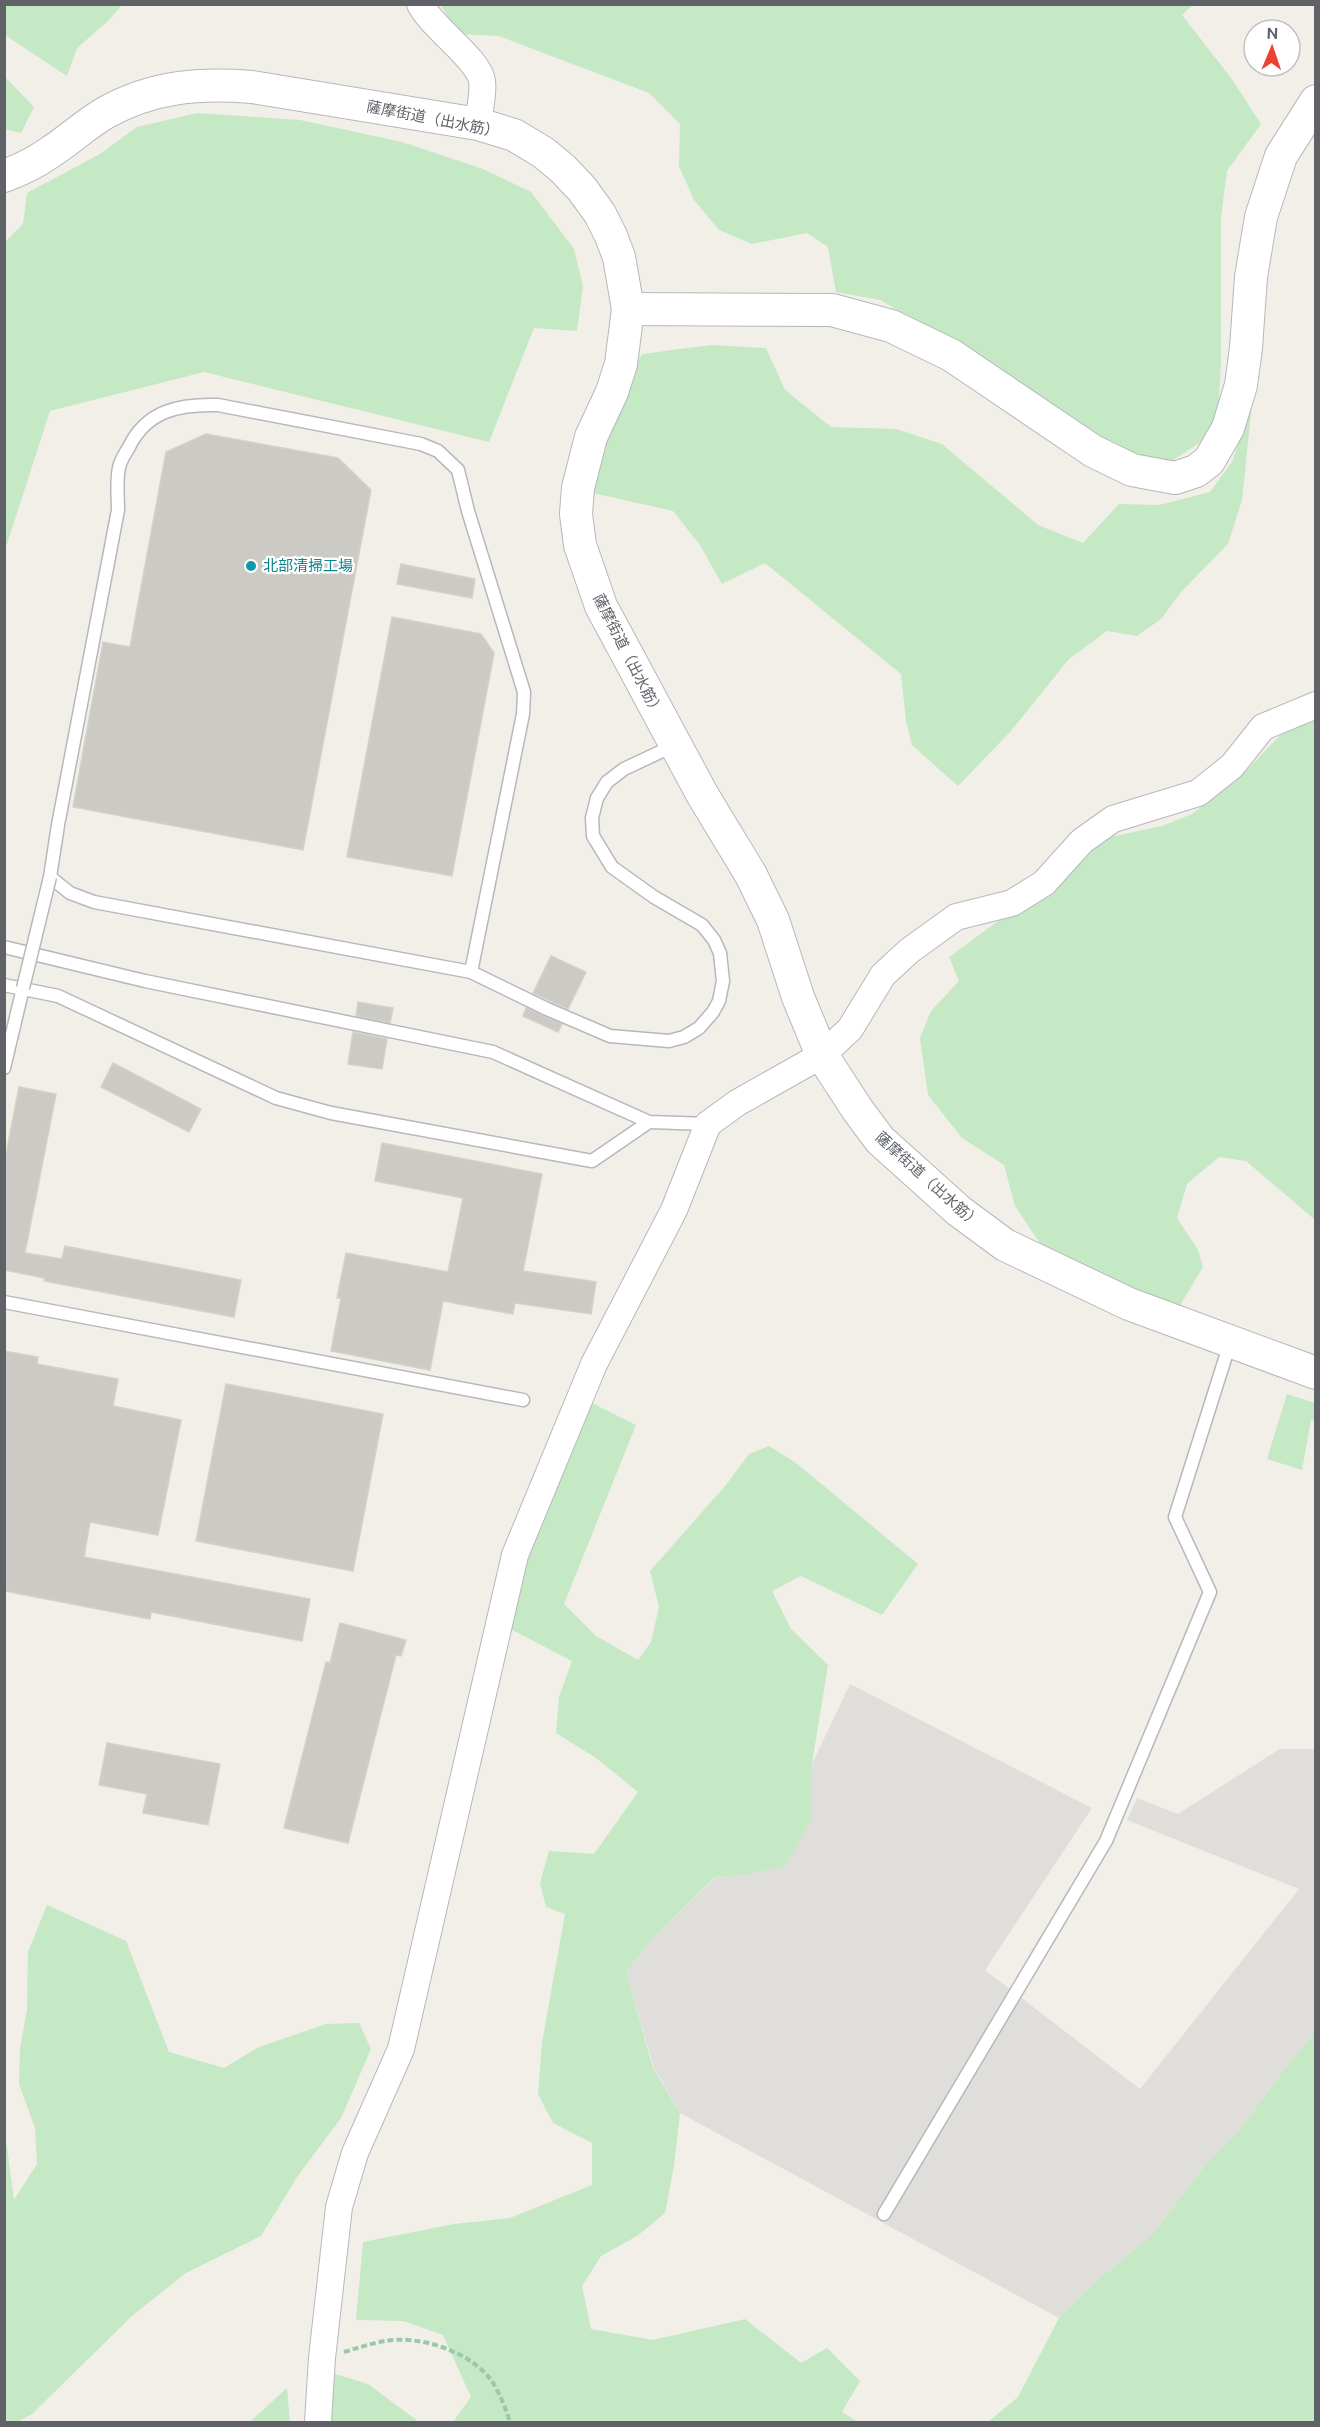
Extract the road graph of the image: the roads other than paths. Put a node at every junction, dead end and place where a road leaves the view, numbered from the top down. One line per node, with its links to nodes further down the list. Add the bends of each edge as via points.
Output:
1 (420, 4): 3 (street, via 454,46 475,64 482,81)
2 (1316, 101): 5 (street, via 1281,156 1261,217 1241,386 1228,428 1209,460 1196,471 1175,478 1132,470 1093,451 951,355 891,326 832,310)
3 (478, 124): 4 (street, 薩摩街道（出水筋）, via 252,87 178,86 105,113 48,154); 5 (street, 薩摩街道（出水筋）, via 514,135 544,153 582,189 600,214 615,247)
4 (4, 177)
5 (628, 309): 7 (street, 薩摩街道（出水筋）, via 621,364 591,437 578,489 577,524 580,545 601,606)
6 (1316, 705): 13 (street, via 1263,727 1232,766 1198,793 1113,819 1082,841 1044,883 1012,903 956,917 883,975 850,1029)
7 (675, 745): 10 (lane, via 624,769 608,782 597,798 593,836 612,867 702,925 714,940 723,966 723,981 719,1001 699,1028 669,1041 610,1036); 13 (street, 薩摩街道（出水筋）, via 773,920)
8 (50, 877): 10 (lane, via 70,893 94,902); 10 (lane, via 118,510 119,467 143,426 167,410 192,404 219,405 422,444 438,451 458,470 524,692 523,714); 12 (lane, bridge)
9 (4, 946): 15 (lane, via 145,981 493,1052)
10 (471, 972)
11 (4, 985): 12 (lane)
12 (23, 988): 14 (lane); 15 (lane, via 58,996 276,1098 331,1113 592,1161)
13 (822, 1055): 16 (street, via 736,1103); 18 (street, 薩摩街道（出水筋）, via 880,1140 982,1229 1005,1245 1090,1287)
14 (4, 1068)
15 (649, 1122): 16 (lane)
16 (708, 1124): 22 (street, via 674,1210 594,1364 515,1555 401,2049 355,2153 339,2207)
17 (4, 1302): 20 (lane)
18 (1230, 1342): 19 (street, 薩摩街道（出水筋）); 21 (lane, via 1175,1517 1210,1592 1106,1841)
19 (1316, 1373)
20 (523, 1400)
21 (884, 2214)
22 (318, 2422)

